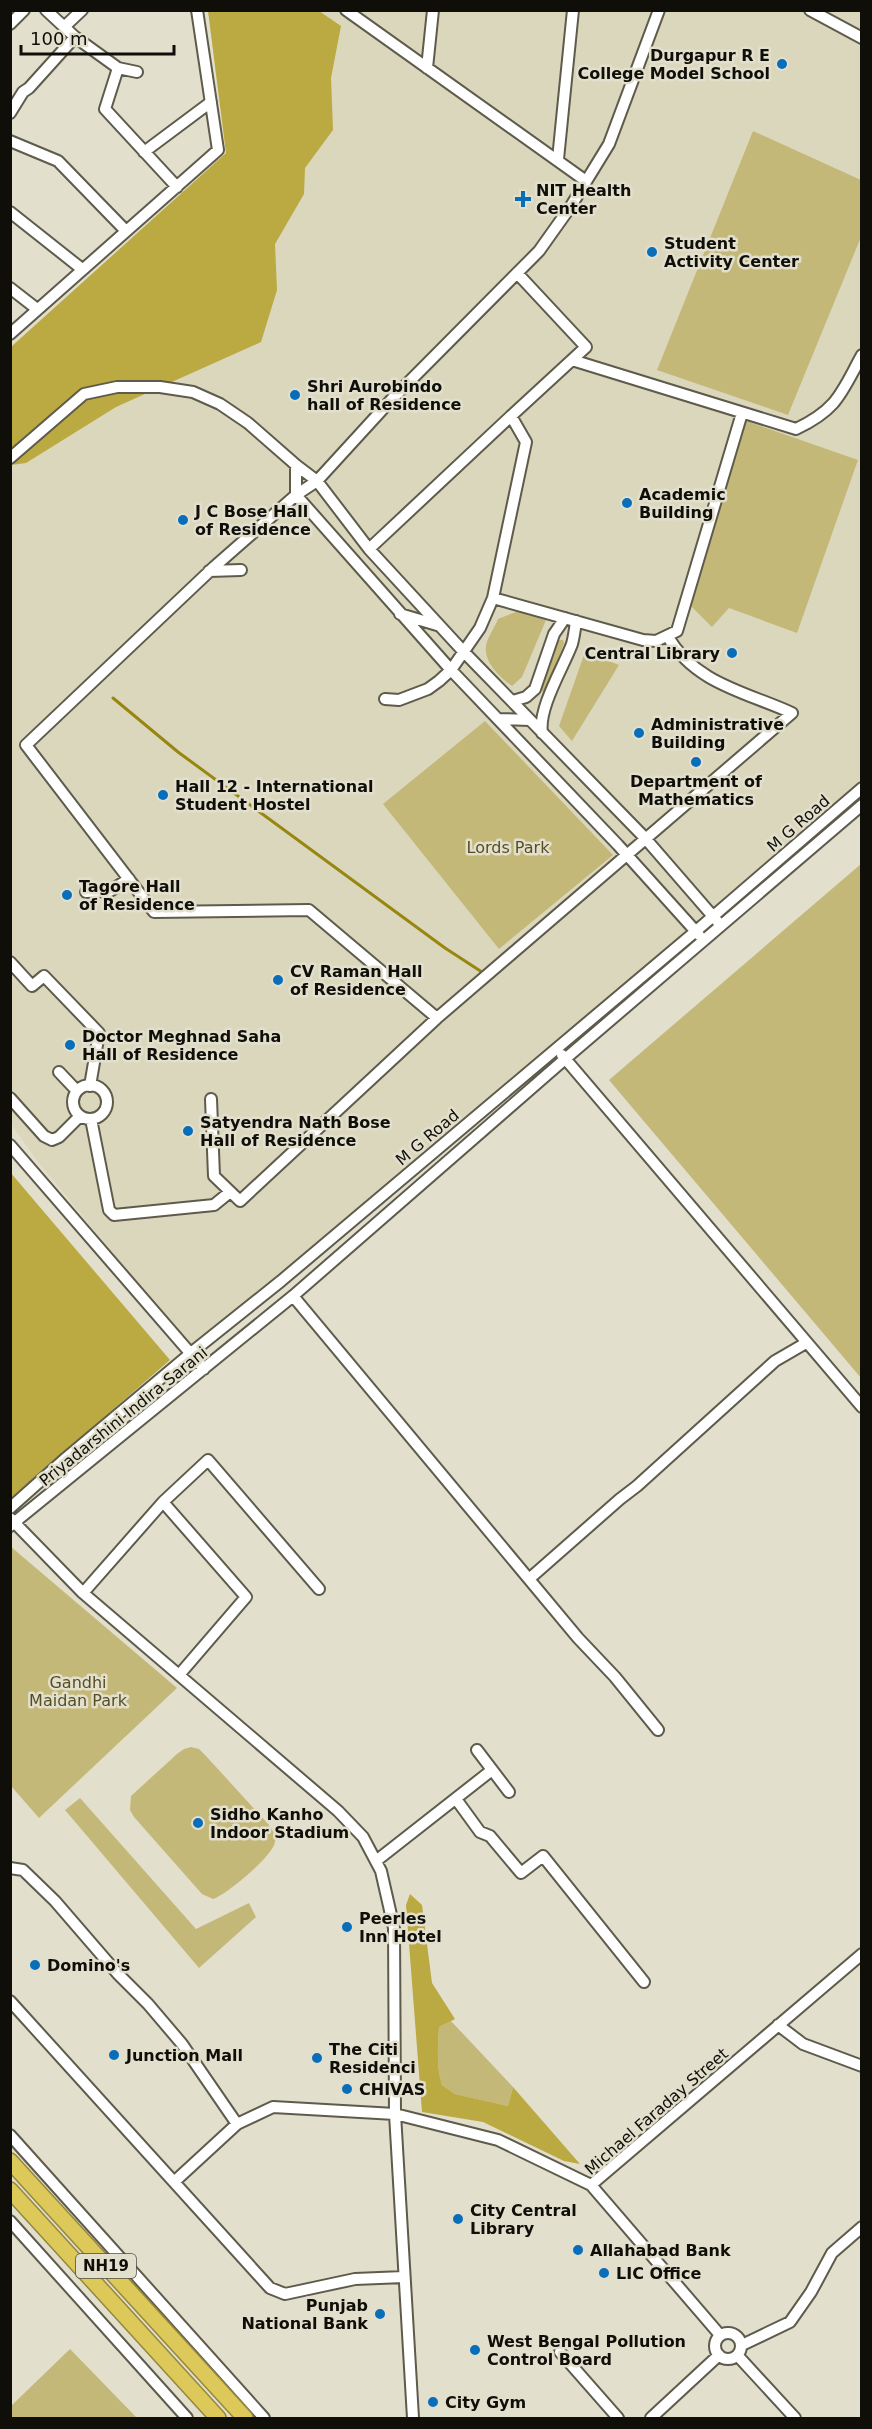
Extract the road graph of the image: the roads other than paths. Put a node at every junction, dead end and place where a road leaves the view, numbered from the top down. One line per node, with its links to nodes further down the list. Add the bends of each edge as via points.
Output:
1 (24, 10): 10 (street)
2 (46, 10): 11 (street)
3 (82, 10): 11 (street)
4 (197, 10): 17 (street)
5 (346, 10): 15 (street)
6 (433, 10): 15 (street)
7 (573, 10): 21 (street)
8 (659, 10): 22 (street, via 609,144)
9 (810, 10): 13 (street)
10 (10, 24)
11 (64, 27): 12 (street)
12 (75, 37): 14 (street); 18 (street, via 23,92)
13 (861, 38)
14 (118, 68): 16 (street); 20 (street, via 105,109)
15 (427, 68): 21 (street)
16 (137, 72)
17 (211, 102): 20 (street); 23 (street, via 218,150)
18 (10, 113)
19 (10, 141): 25 (street, via 58,161)
20 (144, 152): 23 (street)
21 (558, 159): 22 (street)
22 (586, 181): 27 (street, via 539,251)
23 (177, 187): 25 (street)
24 (10, 213): 26 (street)
25 (126, 231): 26 (street)
26 (82, 269): 29 (street)
27 (517, 273): 32 (street, via 586,347); 37 (street)
28 (10, 288): 29 (street)
29 (38, 309): 30 (street)
30 (10, 334)
31 (861, 355): 33 (street, via 838,399 819,418 796,429)
32 (572, 360): 33 (street); 34 (street)
33 (742, 413): 47 (street, via 677,631)
34 (511, 416): 39 (street); 42 (street, via 526,442)
35 (10, 458): 36 (street, via 84,394 117,387 160,387 193,392 220,404)
36 (296, 465): 37 (street); 38 (street)
37 (317, 481): 38 (street); 39 (street)
38 (296, 495): 41 (street); 43 (street)
39 (369, 549): 46 (street)
40 (241, 570): 41 (street)
41 (209, 571): 62 (street, via 26,745)
42 (493, 598): 44 (street); 48 (street, via 480,628)
43 (400, 614): 46 (street); 49 (street)
44 (565, 618): 45 (street); 50 (street, via 554,634)
45 (576, 621): 47 (street, via 643,640); 52 (street, via 573,642)
46 (440, 626): 48 (street)
47 (668, 637): 60 (street, via 679,656 718,683 792,714)
48 (463, 651): 49 (street); 53 (street)
49 (451, 670): 51 (street, via 428,689 399,700); 54 (street)
50 (535, 689): 52 (street, via 537,697); 53 (street)
51 (385, 699)
52 (549, 699): 56 (street)
53 (513, 701): 55 (street)
54 (498, 719): 55 (street); 57 (street)
55 (530, 720): 56 (street); 57 (street)
56 (542, 733): 60 (street)
57 (513, 735): 61 (street)
58 (861, 788): 64 (street, M G Road)
59 (861, 805): 65 (street, Priyadarshini Indira Sarani)
60 (645, 838): 61 (street); 64 (street)
61 (626, 855): 66 (street); 69 (street)
62 (129, 879): 63 (street, via 110,891); 69 (street, via 154,912 309,910)
63 (86, 892)
64 (713, 915): 65 (street); 66 (street, M G Road)
65 (721, 926): 67 (street, Priyadarshini Indira Sarani)
66 (696, 931): 67 (street); 70 (street, M G Road)
67 (703, 941): 71 (street, Priyadarshini Indira Sarani)
68 (10, 962): 73 (street, via 32,986 44,976 99,1033)
69 (437, 1018): 79 (street, via 240,1201)
70 (556, 1048): 71 (street); 82 (street, M G Road)
71 (565, 1059): 80 (street, Priyadarshini Indira Sarani); 81 (street)
72 (59, 1072): 74 (street)
73 (90, 1086): 74 (street); 77 (street, via 102,1090 107,1106 101,1116)
74 (77, 1091): 77 (street, via 74,1107)
75 (10, 1098): 77 (street, via 52,1140)
76 (211, 1099): 79 (street, via 214,1176)
77 (85, 1118): 79 (street, via 109,1210 114,1215 214,1205)
78 (10, 1145): 82 (street)
79 (230, 1192)
80 (293, 1296): 83 (street, Priyadarshini Indira Sarani); 88 (street)
81 (806, 1343): 84 (street); 88 (street, via 775,1361)
82 (191, 1353): 83 (street); 86 (street, M G Road)
83 (204, 1369): 87 (street, Priyadarshini Indira Sarani)
84 (861, 1407)
85 (163, 1502): 89 (street, via 208,1460); 90 (street); 91 (street, via 246,1597)
86 (10, 1508)
87 (12, 1522): 90 (street)
88 (529, 1579): 92 (street)
89 (319, 1589)
90 (83, 1593): 91 (street)
91 (179, 1675): 97 (street, via 338,1811 363,1837)
92 (658, 1730)
93 (477, 1750): 94 (street)
94 (492, 1770): 95 (street); 96 (street)
95 (509, 1792)
96 (456, 1799): 97 (street); 100 (street, via 480,1832 490,1836 520,1873 543,1856)
97 (376, 1861): 104 (street, via 394,1928)
98 (10, 1868): 105 (street, via 23,1869 148,2004 182,2044)
99 (861, 1954): 102 (street, Michael Faraday Street)
100 (644, 1982)
101 (10, 2001): 108 (street)
102 (778, 2025): 103 (street, via 803,2044); 109 (street, Michael Faraday Street)
103 (861, 2066)
104 (395, 2114): 105 (street, via 273,2108); 109 (street, via 498,2140); 113 (street)
105 (237, 2124): 108 (street)
106 (10, 2135): 121 (street)
107 (10, 2161): 120 (highway, NH19)
108 (174, 2182): 113 (street, via 276,2292 297,2292 355,2279)
109 (591, 2185): 114 (street, Michael Faraday Street)
110 (10, 2190): 119 (highway, NH19)
111 (10, 2221): 118 (street)
112 (861, 2227): 115 (street, via 832,2253 790,2322)
113 (404, 2277): 122 (street)
114 (720, 2335): 115 (street, via 734,2333 741,2340); 117 (street, via 715,2345)
115 (740, 2350): 117 (street, via 727,2359); 125 (street)
116 (560, 2352): 123 (street)
117 (719, 2355): 124 (street)
118 (187, 2418)
119 (218, 2418)
120 (245, 2418)
121 (264, 2418)
122 (413, 2418)
123 (618, 2418)
124 (651, 2418)
125 (795, 2418)

